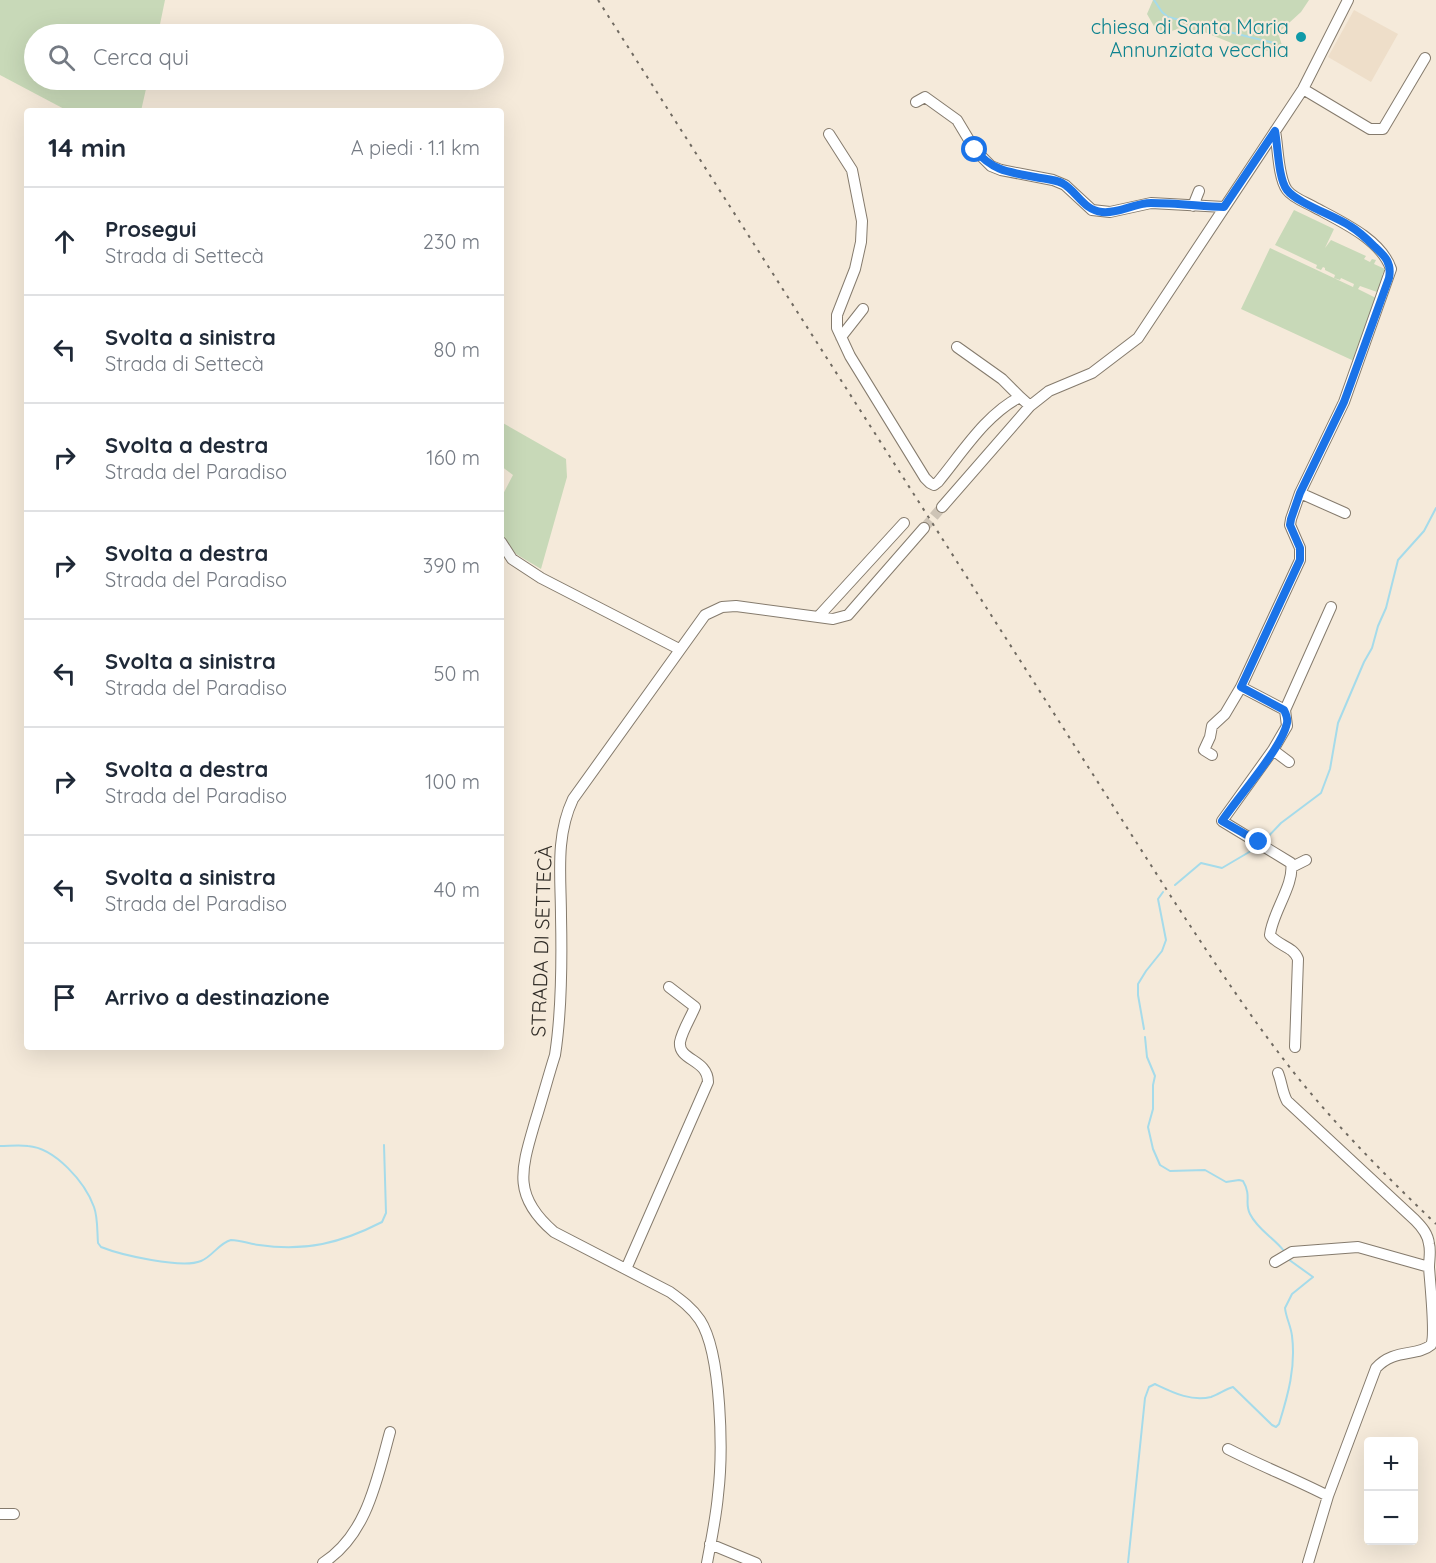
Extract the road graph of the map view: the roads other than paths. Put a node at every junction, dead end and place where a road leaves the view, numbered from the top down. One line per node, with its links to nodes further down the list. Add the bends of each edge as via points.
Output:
1 (1348, 0): 3 (street, via 1328,28)
2 (1425, 58): 3 (street, via 1383,129 1370,129)
3 (1303, 89): 5 (street)
4 (916, 102): 8 (street, via 925,97 957,120 975,150 991,166 1065,184 1092,210 1110,212 1151,203)
5 (1275, 131): 9 (street); 15 (street, via 1286,189 1364,235 1391,269 1344,402)
6 (829, 134): 11 (street, via 852,170 862,221 855,269 837,315)
7 (1199, 191): 8 (street)
8 (1193, 206): 9 (street)
9 (1224, 207): 14 (street, via 1138,338 1092,373 1049,391)
10 (863, 309): 11 (street)
11 (841, 338): 13 (street, via 925,478 934,485 992,418)
12 (957, 347): 13 (street, via 1002,378)
13 (1020, 397): 14 (street)
14 (1029, 406): 16 (street)
15 (1300, 493): 17 (street); 24 (street, via 1290,525 1300,548 1300,560)
16 (942, 507)
17 (1345, 513)
18 (904, 523): 22 (street)
19 (924, 528): 22 (street, STRADA DI SETTECÀ, via 848,615)
20 (504, 547): 23 (street, via 512,559 541,578)
21 (1331, 608): 25 (street)
22 (818, 617): 23 (street, STRADA DI SETTECÀ, via 722,607 705,615)
23 (679, 649): 36 (street, STRADA DI SETTECÀ, via 565,815 560,866 557,1041 523,1164 525,1194 542,1222)
24 (1241, 687): 25 (street); 27 (street, via 1228,710 1212,726 1204,750)
25 (1284, 710): 26 (street, via 1287,726)
26 (1273, 750): 28 (street); 30 (street, via 1222,821 1287,859)
27 (1212, 755)
28 (1289, 762)
29 (1306, 860): 30 (street)
30 (1292, 867): 32 (street, via 1270,935 1294,951 1298,959)
31 (669, 987): 36 (street, via 695,1007 680,1042 681,1050 704,1067 708,1082)
32 (1295, 1047)
33 (1278, 1073): 35 (street, via 1287,1101 1424,1230 1429,1244)
34 (1275, 1262): 35 (street, via 1292,1252 1358,1247)
35 (1429, 1267): 39 (street, via 1436,1326 1434,1341 1429,1347 1382,1361 1376,1368)
36 (626, 1269): 42 (street, STRADA DI SETTECÀ, via 686,1303 701,1321 711,1349 718,1385 720,1474)
37 (390, 1432): 43 (street, via 367,1509 353,1532)
38 (1228, 1449): 39 (street)
39 (1328, 1496): 46 (street)
40 (0, 1514): 41 (street)
41 (14, 1514)
42 (710, 1544): 44 (street, STRADA DI SETTECÀ); 45 (street)
43 (323, 1563)
44 (707, 1563)
45 (756, 1563)
46 (1308, 1563)

